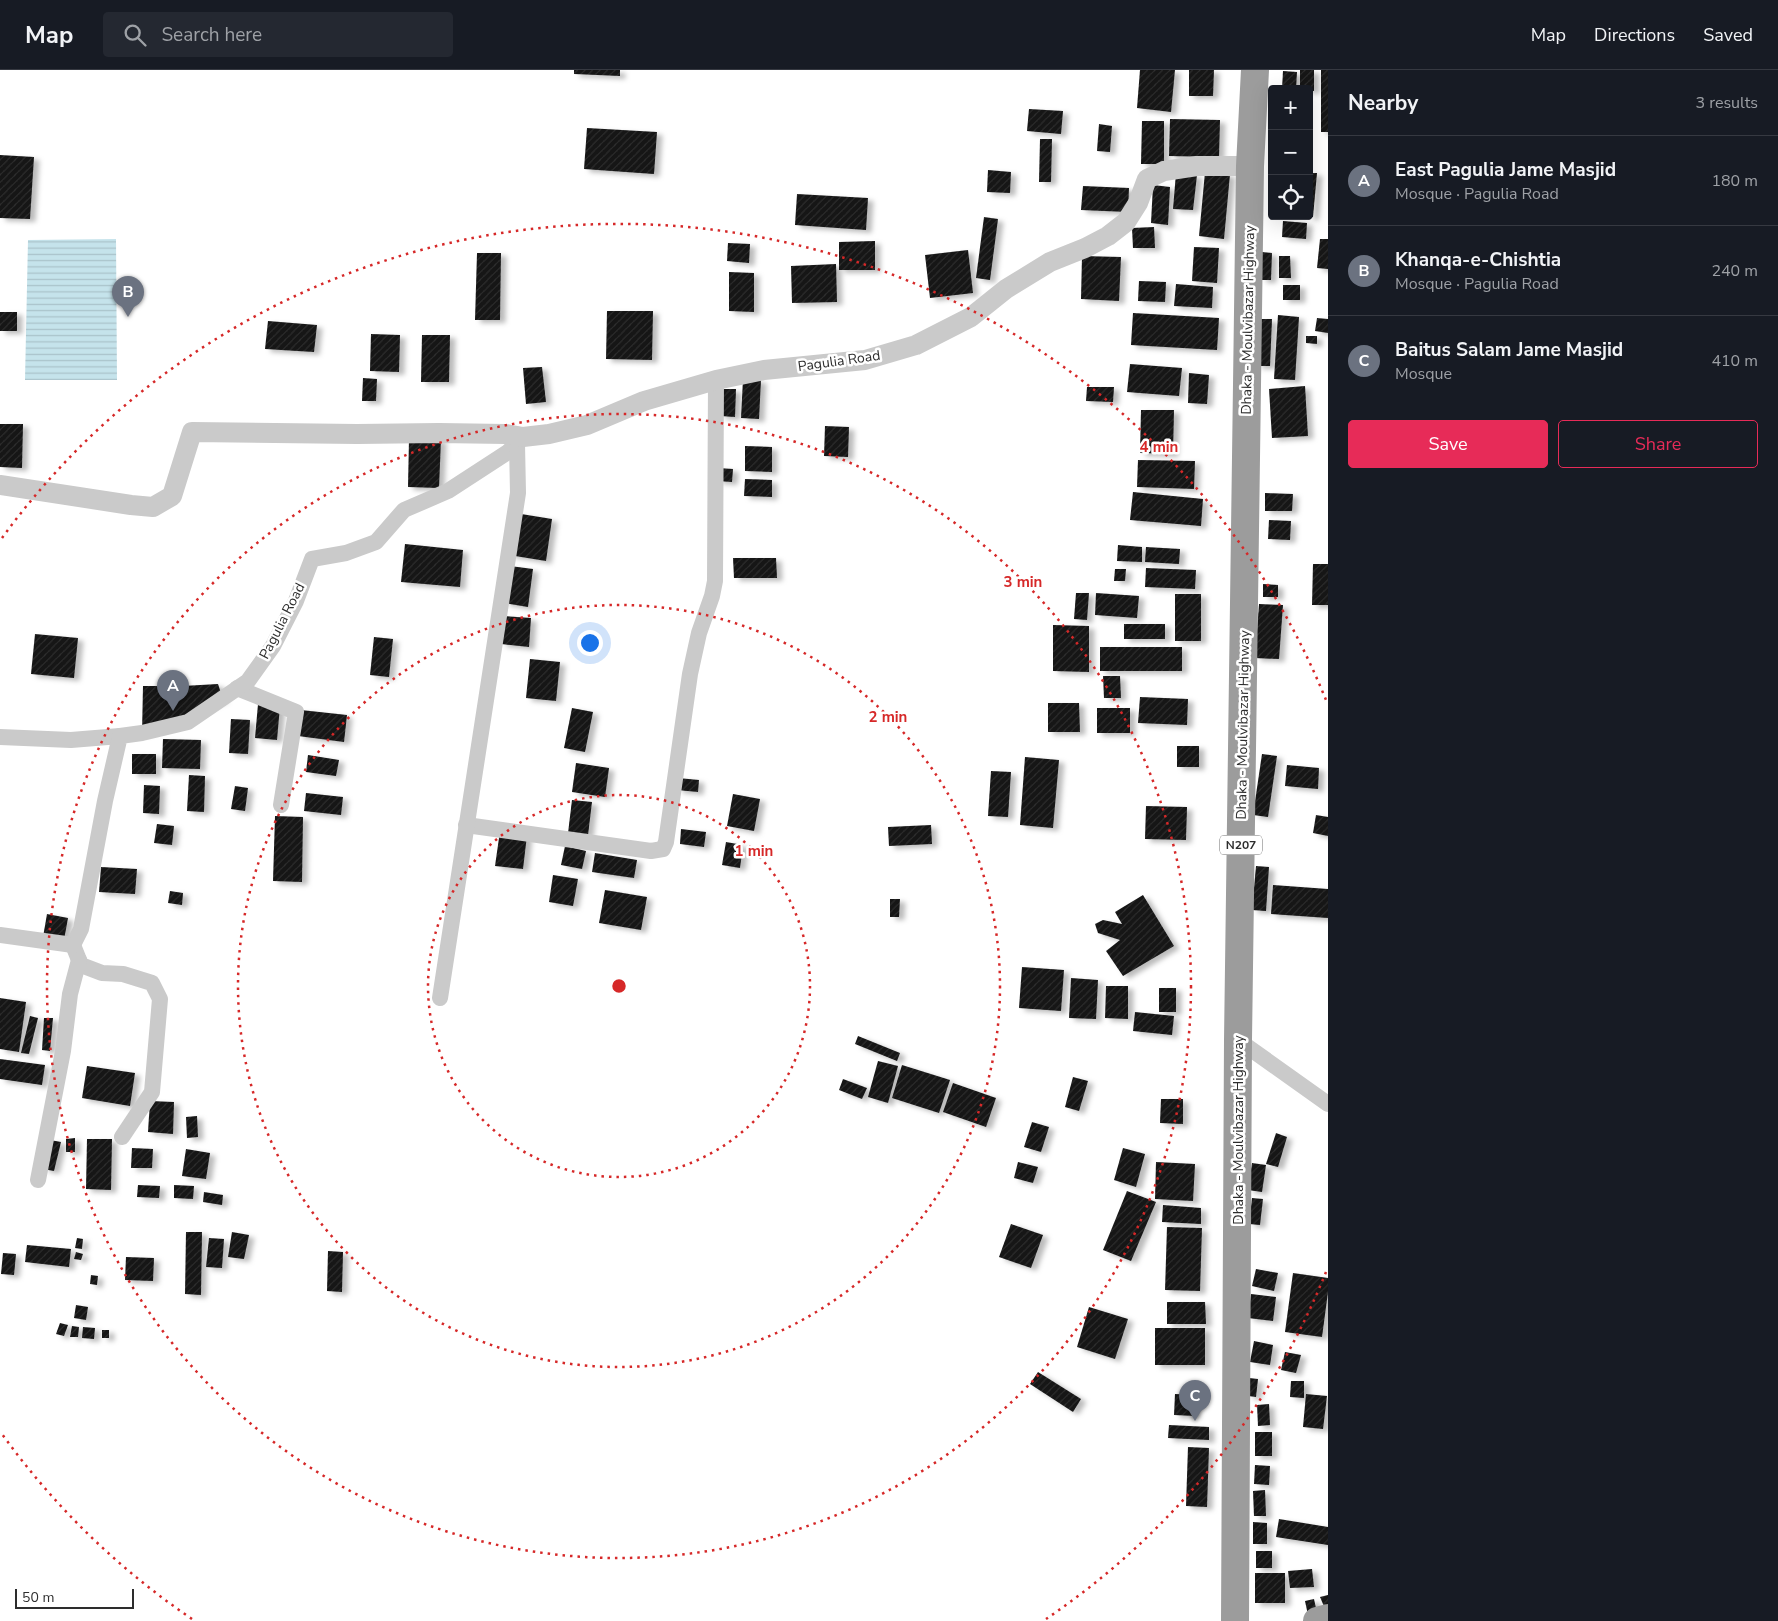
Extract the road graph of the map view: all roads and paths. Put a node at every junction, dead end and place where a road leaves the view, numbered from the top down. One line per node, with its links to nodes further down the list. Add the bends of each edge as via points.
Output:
1 (1255, 70): 2 (highway, Dhaka - Moulvibazar Highway / N207)
2 (1250, 166): 3 (street, Pagulia Road, via 1197,166 1164,171 1147,179 1126,222 1108,236 1050,262 1006,289 971,317 916,346 865,360 764,370); 14 (highway, Dhaka - Moulvibazar Highway / N207)
3 (716, 380): 4 (street, Pagulia Road, via 644,401 587,424); 10 (street, via 715,582 690,674 663,848 652,851)
4 (520, 441): 5 (street, Pagulia Road, via 506,434 192,432 172,496 153,507); 6 (street, Pagulia Road, via 448,491 404,510 376,542 346,553 312,559 296,601 273,646 248,681); 10 (street, via 518,493)
5 (0, 485)
6 (237, 688): 7 (street, Pagulia Road, via 188,722); 9 (street, via 296,712)
7 (120, 736): 8 (street, Pagulia Road, via 71,740); 12 (street)
8 (0, 737)
9 (281, 805)
10 (466, 825): 13 (street)
11 (0, 935): 12 (street)
12 (76, 952): 16 (street, via 81,965 102,973 123,974 152,983 160,999 152,1092); 17 (street, via 63,1050)
13 (440, 998)
14 (1238, 1040): 15 (street); 19 (highway, Dhaka - Moulvibazar Highway / N207)
15 (1328, 1104)
16 (122, 1137)
17 (38, 1180)
18 (1328, 1618): 20 (highway)
19 (1235, 1621)
20 (1317, 1621)

